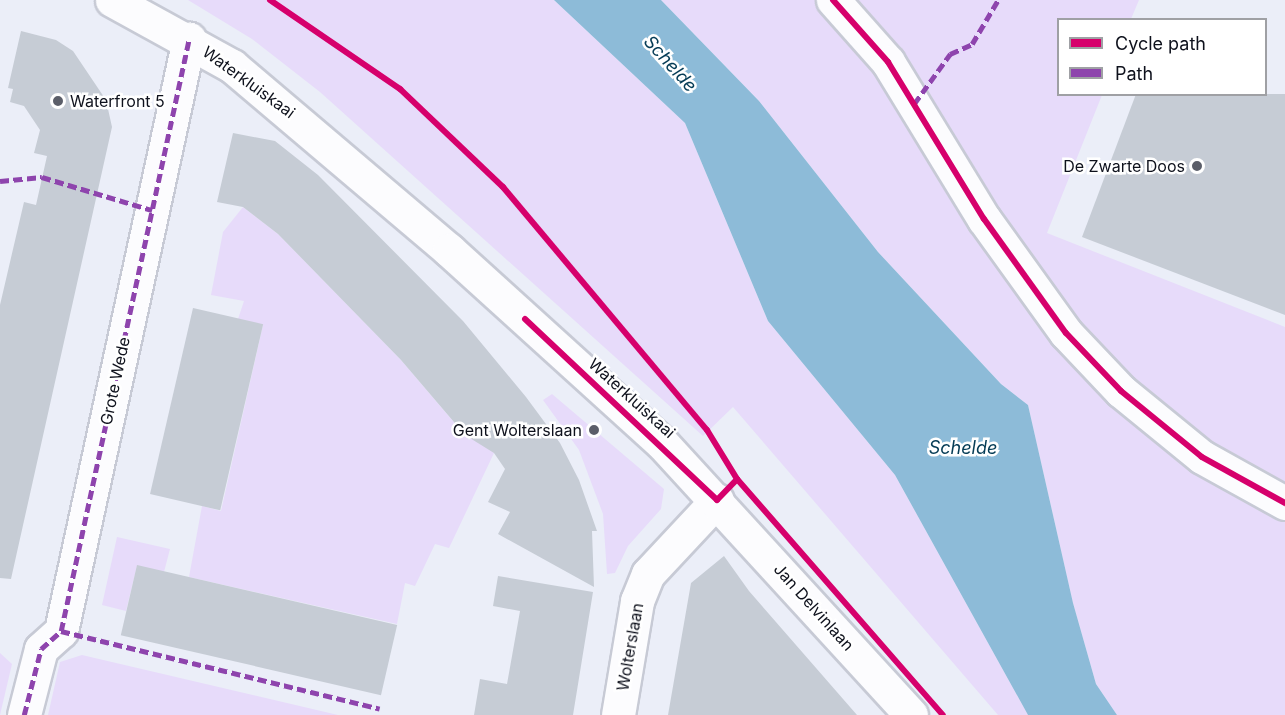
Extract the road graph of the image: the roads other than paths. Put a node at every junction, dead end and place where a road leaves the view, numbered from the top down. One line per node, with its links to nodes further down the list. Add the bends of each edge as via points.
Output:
1 (112, 0): 3 (street, Waterkluiskaai)
2 (832, 0): 5 (street, via 888,62 984,219 1066,333 1121,391 1202,457)
3 (189, 39): 4 (street, Waterkluiskaai, via 298,118 661,442); 6 (street, Grote Wede, via 61,631 41,649)
4 (717, 500): 7 (street, Wolterslaan, via 648,574 637,601); 8 (street, Jan Delvinlaan)
5 (1285, 503)
6 (24, 715)
7 (618, 715)
8 (911, 715)

